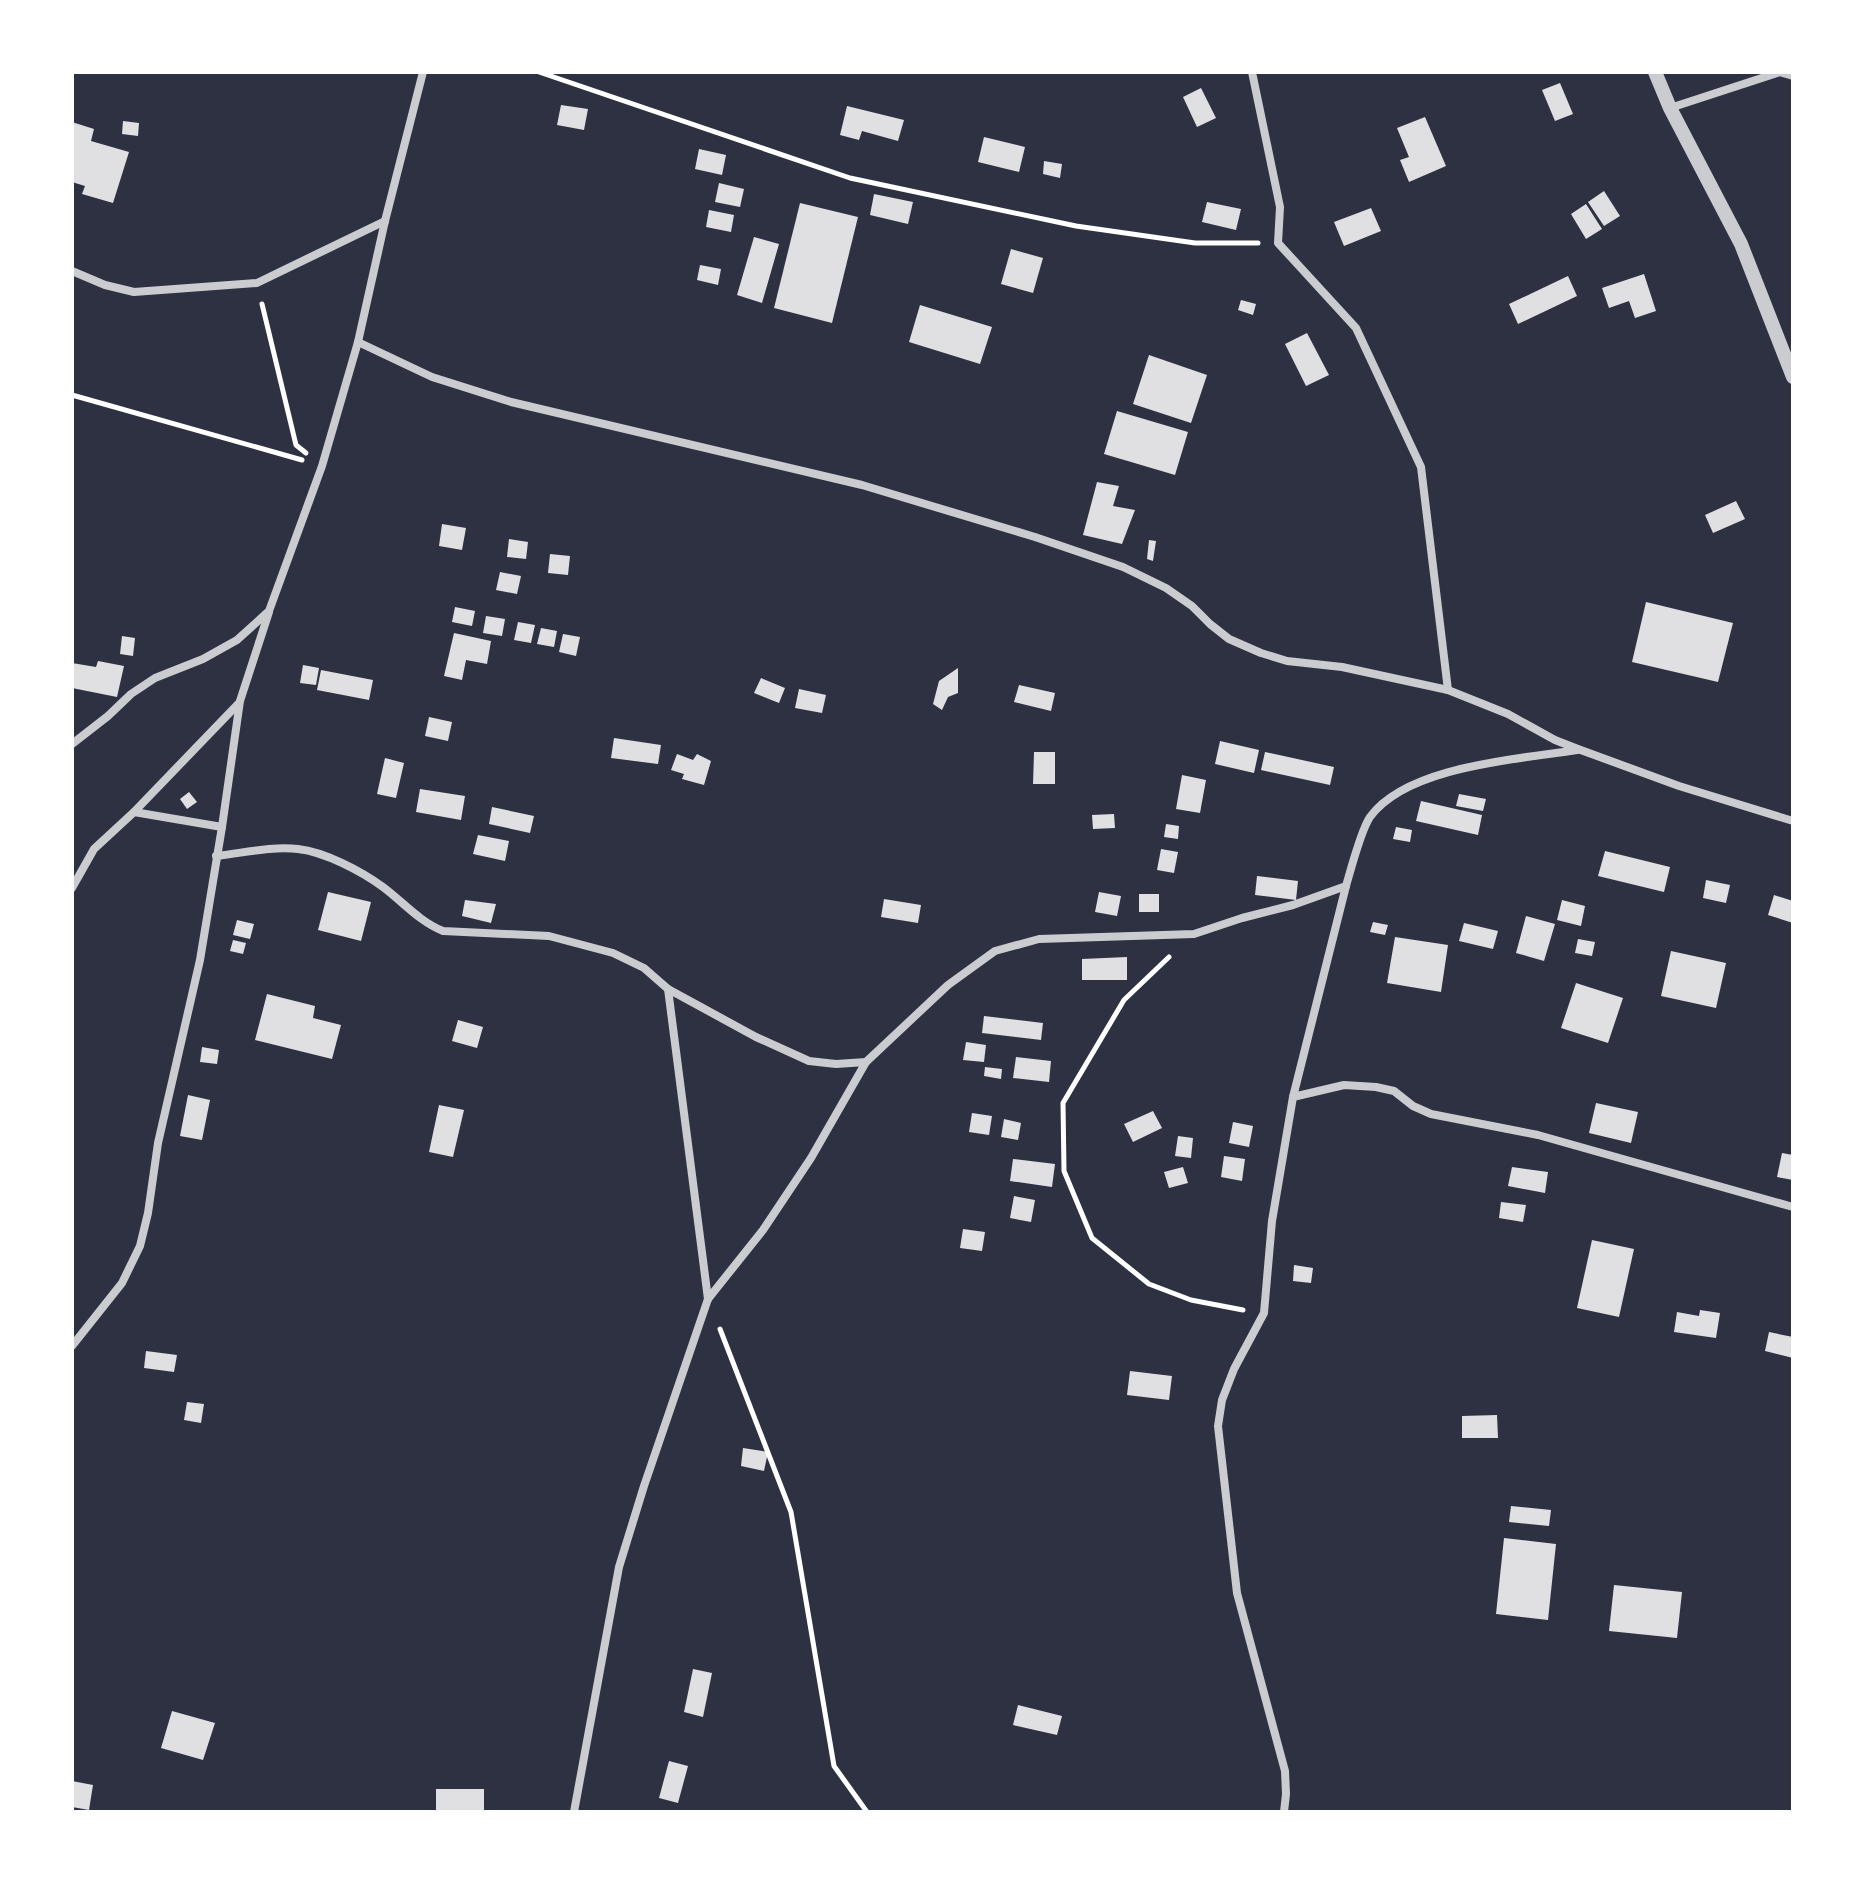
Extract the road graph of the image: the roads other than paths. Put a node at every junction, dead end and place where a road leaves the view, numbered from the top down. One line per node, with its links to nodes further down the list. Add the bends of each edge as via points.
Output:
1 (423, 72): 7 (street)
2 (1252, 72): 12 (street, via 1280,207 1278,243 1356,328 1421,467)
3 (1655, 72): 6 (street)
4 (1779, 72): 5 (street); 6 (street)
5 (1793, 76)
6 (1670, 108): 10 (street, via 1741,244)
7 (385, 221): 8 (street, via 257,283 134,292); 9 (street)
8 (72, 271)
9 (358, 342): 11 (street, via 322,466); 12 (street, via 432,377 511,402 862,485 1123,567 1166,588 1229,639 1261,653)
10 (1793, 377)
11 (269, 611): 13 (street); 14 (street, via 237,640 131,694)
12 (1448, 690): 15 (street)
13 (240, 701): 16 (street); 18 (street)
14 (72, 744)
15 (1578, 749): 17 (street); 20 (street, via 1458,769 1391,797 1369,817)
16 (134, 812): 18 (street); 21 (street, via 94,849)
17 (1793, 821)
18 (222, 827): 19 (street)
19 (216, 856): 22 (street, via 277,849 317,853 372,879 427,925 443,931 549,936 613,953 644,968); 27 (street, via 200,960 140,1246 122,1283)
20 (1346, 886): 23 (street, via 1194,934 1039,939 995,951 948,985); 24 (street)
21 (72, 888)
22 (668, 989): 23 (street, via 809,1061); 26 (street)
23 (866, 1062): 26 (street, via 771,1218)
24 (1293, 1097): 25 (street, via 1344,1085 1376,1087 1394,1091 1431,1114 1538,1135); 29 (street, via 1272,1221 1264,1313 1230,1379 1218,1426 1237,1593 1285,1771)
25 (1793, 1207)
26 (708, 1299): 28 (street, via 619,1567)
27 (72, 1346)
28 (574, 1812)
29 (1284, 1812)

